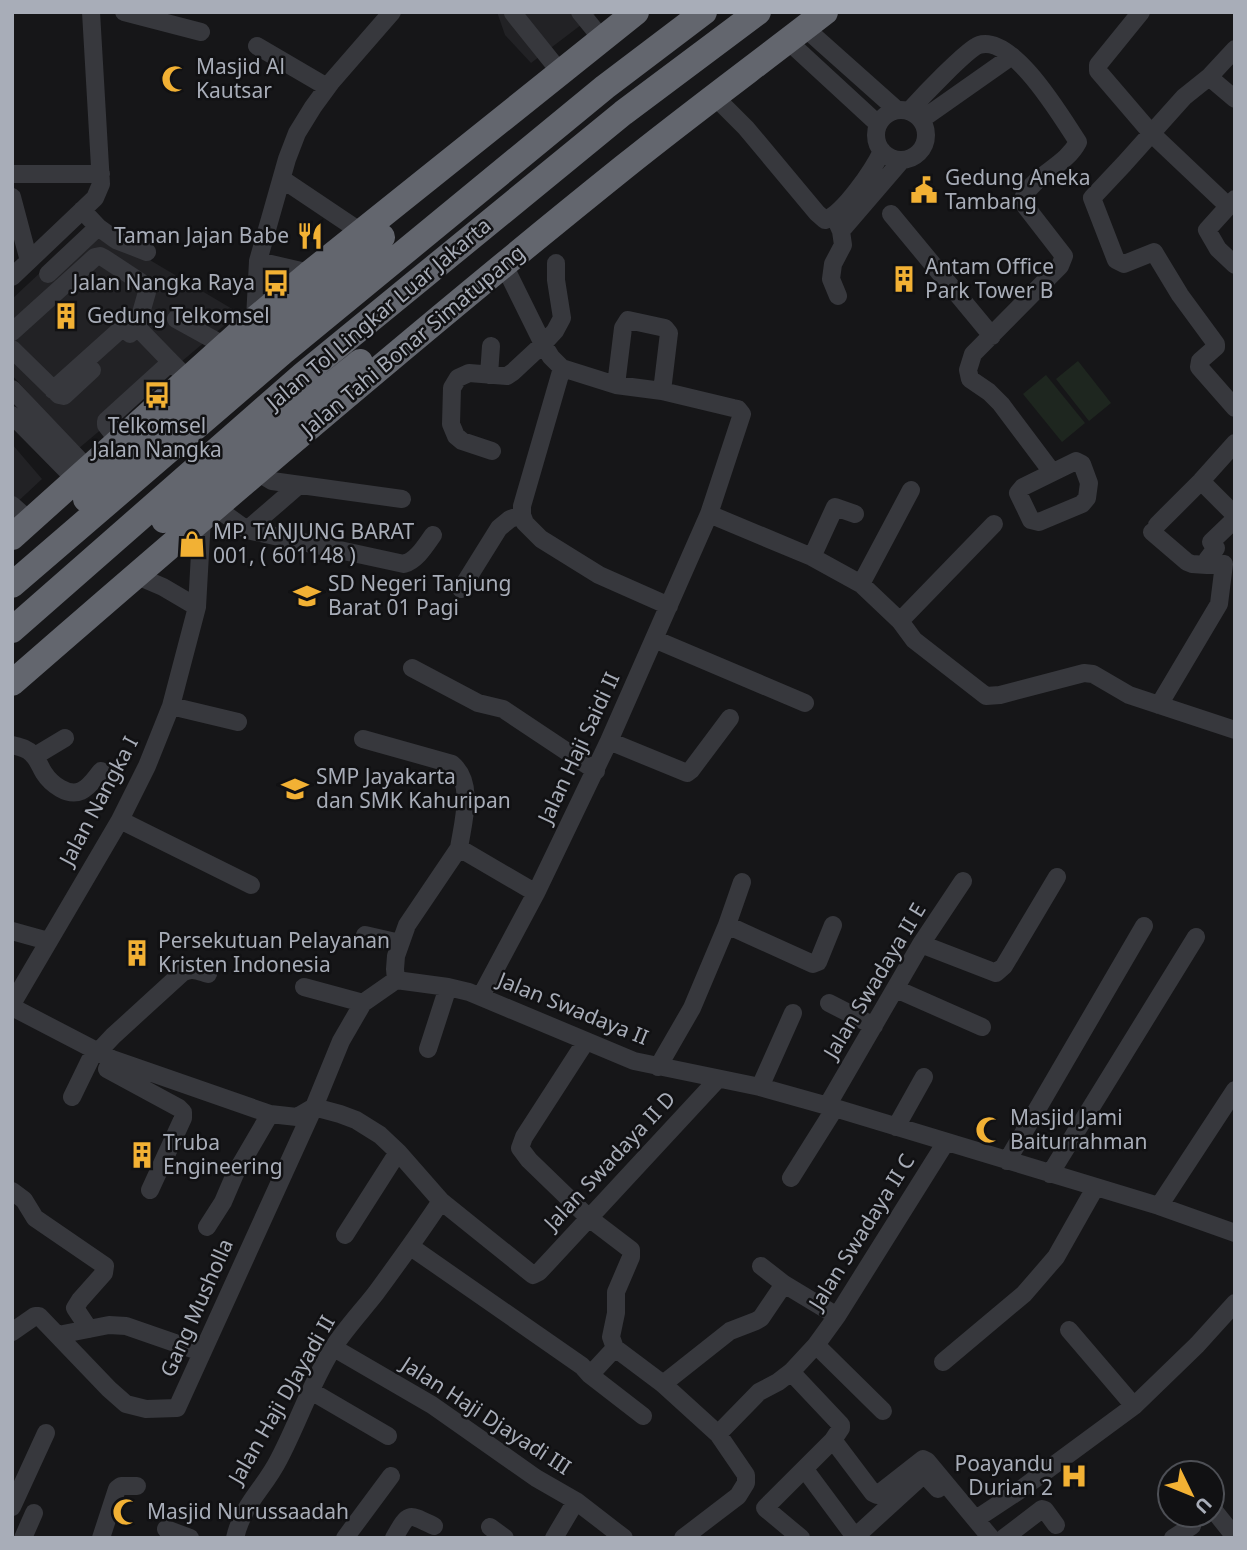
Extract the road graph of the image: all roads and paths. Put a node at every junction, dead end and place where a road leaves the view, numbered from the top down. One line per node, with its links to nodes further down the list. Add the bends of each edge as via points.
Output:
1 (91, 12): 28 (street)
2 (124, 12): 11 (street)
3 (392, 12): 18 (street)
4 (514, 12): 16 (street)
5 (580, 12): 12 (street)
6 (636, 12): 12 (highway)
7 (704, 12): 88 (highway, Jalan Tol Lingkar Luar Jakarta, via 605,87 285,351)
8 (758, 12): 93 (highway, Jalan Tol Lingkar Luar Jakarta, via 623,113 304,374)
9 (1141, 12): 23 (street, via 1098,65 1098,71)
10 (806, 27): 19 (highway, Jalan Tahi Bonar Simatupang); 21 (street); 22 (street)
11 (201, 32)
12 (602, 39): 16 (highway)
13 (257, 46): 18 (street)
14 (1235, 49): 17 (street)
15 (1012, 56): 21 (street); 21 (street, via 988,43 976,45); 52 (street, via 1035,80 1078,142 1024,195 1026,207 1064,256 1060,266)
16 (555, 77): 37 (highway); 86 (highway, via 433,193 125,462)
17 (1209, 77): 20 (street); 23 (street, via 1184,97)
18 (327, 88): 29 (street, via 297,133)
19 (715, 97): 26 (highway, Jalan Tahi Bonar Simatupang); 35 (street, via 817,213)
20 (1235, 99)
21 (909, 114): 22 (street, via 889,113); 25 (street, via 925,127 926,139 913,157)
22 (878, 124): 24 (street)
23 (1152, 134): 32 (street); 63 (street, via 1092,201 1116,260 1124,264 1154,252 1216,344 1199,367)
24 (881, 152): 25 (street); 31 (street)
25 (902, 160): 31 (street)
26 (626, 166): 42 (highway, Jalan Tahi Bonar Simatupang); 93 (highway, via 541,221 449,290 110,564)
27 (12, 174): 28 (street)
28 (101, 174): 33 (street, via 99,192)
29 (282, 179): 37 (street); 40 (street)
30 (12, 197): 39 (street)
31 (857, 201): 35 (street)
32 (1231, 202): 43 (street, via 1207,230)
33 (82, 210): 36 (street); 39 (street)
34 (891, 214): 52 (street)
35 (838, 223): 47 (street, via 843,245 831,279)
36 (98, 227): 38 (street); 45 (street)
37 (361, 232): 44 (highway)
38 (147, 252)
39 (29, 261): 46 (street)
40 (258, 261): 44 (street); 49 (street)
41 (556, 263): 53 (street, via 562,318)
42 (504, 265): 53 (street); 67 (highway, Jalan Tahi Bonar Simatupang)
43 (1235, 265)
44 (310, 273): 49 (highway)
45 (48, 274)
46 (12, 277)
47 (838, 296)
48 (176, 319): 54 (street)
49 (255, 319): 54 (highway)
50 (137, 327): 51 (street, via 145,285 100,256); 56 (street, via 64,396); 58 (street)
51 (12, 332)
52 (992, 336): 68 (street, via 973,354 970,379 1001,404)
53 (543, 344): 57 (street); 59 (street, via 507,376)
54 (225, 346): 58 (highway)
55 (491, 346): 59 (street)
56 (12, 349)
57 (562, 368): 60 (street); 77 (street)
58 (179, 371): 69 (highway, via 118,442)
59 (489, 375): 66 (street, via 469,373 454,383 451,424 462,441)
60 (616, 385): 62 (street); 62 (street, via 628,320 666,328 669,333)
61 (12, 390): 69 (street)
62 (662, 391): 75 (street, Jalan Haji Saidi II, via 738,409 741,414)
63 (1235, 408)
64 (12, 415): 69 (street)
65 (1235, 443): 70 (street)
66 (492, 450)
67 (257, 472): 71 (street, via 272,481); 74 (highway, Jalan Tahi Bonar Simatupang)
68 (1052, 472)
69 (82, 474): 79 (highway)
70 (1201, 481): 78 (street); 84 (street, via 1154,529 1188,562)
71 (299, 485): 73 (street); 81 (street)
72 (911, 490): 87 (street)
73 (402, 499)
74 (208, 512): 81 (street); 85 (highway, Jalan Tahi Bonar Simatupang); 91 (street, Jalan Nangka I)
75 (709, 514): 83 (street); 90 (street, Jalan Haji Saidi II)
76 (855, 514): 83 (street, via 835,508)
77 (522, 515): 89 (street, via 499,528); 90 (street, via 532,532 552,547 599,575)
78 (1235, 517): 84 (street, via 1211,542 1216,548)
79 (18, 521)
80 (994, 524): 92 (street)
81 (247, 530): 82 (street, via 404,564 415,558)
82 (433, 535)
83 (812, 557): 87 (street)
84 (1207, 565): 98 (street, via 1224,564 1219,604)
85 (135, 575): 91 (street); 96 (highway, Jalan Tahi Bonar Simatupang)
86 (12, 576)
87 (861, 584): 92 (street)
88 (12, 585)
89 (461, 589)
90 (669, 606): 94 (street, Jalan Haji Saidi II)
91 (197, 607): 99 (street, Jalan Nangka I)
92 (900, 621): 98 (street, via 914,640 986,696 1084,673)
93 (12, 631)
94 (654, 639): 97 (street); 105 (street, Jalan Haji Saidi II)
95 (412, 668): 109 (street, via 478,703 503,709)
96 (12, 682)
97 (805, 703)
98 (1159, 705): 102 (street)
99 (171, 706): 101 (street); 110 (street, Jalan Nangka I)
100 (730, 718): 105 (street, via 687,773)
101 (238, 722)
102 (1235, 730)
103 (65, 738): 107 (street)
104 (363, 739): 111 (street, via 458,769 465,788)
105 (610, 741): 109 (street, Jalan Haji Saidi II)
106 (12, 745): 107 (street)
107 (35, 756): 108 (street, via 46,776 62,790 79,792)
108 (101, 771)
109 (596, 771): 116 (street, Jalan Haji Saidi II)
110 (120, 820): 115 (street); 123 (street, Jalan Nangka I)
111 (459, 848): 116 (street); 124 (street, via 414,911)
112 (1057, 877): 125 (street, via 996,973)
113 (963, 881): 125 (street, Jalan Swadaya II E)
114 (742, 882): 117 (street)
115 (251, 886)
116 (536, 893): 131 (street, Jalan Haji Saidi II)
117 (727, 925): 118 (street, via 813,964 818,962); 141 (street, via 692,1008)
118 (833, 925)
119 (1144, 926): 153 (street)
120 (12, 931): 123 (street)
121 (365, 935): 124 (street)
122 (1196, 937): 154 (street)
123 (48, 941): 134 (street, Jalan Nangka I)
124 (400, 943): 127 (street)
125 (921, 944): 130 (street, Jalan Swadaya II E)
126 (208, 974): 140 (street, via 192,969 182,973 113,1035)
127 (396, 980): 129 (street, Jalan Swadaya II); 132 (street)
128 (303, 987): 132 (street)
129 (448, 987): 131 (street, Jalan Swadaya II); 139 (street)
130 (896, 989): 136 (street, Jalan Swadaya II E); 137 (street)
131 (481, 996): 138 (street, Jalan Swadaya II)
132 (363, 1003): 147 (street, via 341,1041)
133 (829, 1003): 136 (street)
134 (16, 1008): 140 (street)
135 (793, 1013): 144 (street)
136 (874, 1026): 148 (street, Jalan Swadaya II E)
137 (982, 1027)
138 (586, 1041): 141 (street, Jalan Swadaya II); 161 (street, via 520,1148)
139 (428, 1049)
140 (102, 1060): 146 (street); 149 (street); 157 (street, via 183,1112)
141 (657, 1067): 143 (street, Jalan Swadaya II)
142 (924, 1077): 150 (street)
143 (718, 1079): 144 (street, Jalan Swadaya II); 161 (street, Jalan Swadaya II D)
144 (760, 1087): 148 (street, Jalan Swadaya II)
145 (1235, 1090): 160 (street)
146 (72, 1097)
147 (314, 1107): 149 (street, via 297,1116); 152 (street, via 356,1120); 177 (street, Gang Musholla)
148 (831, 1107): 150 (street, Jalan Swadaya II); 155 (street, Jalan Swadaya II E)
149 (270, 1114): 162 (street)
150 (896, 1127): 151 (street, Jalan Swadaya II)
151 (946, 1142): 153 (street, Jalan Swadaya II); 169 (street, Jalan Swadaya II C)
152 (398, 1152): 159 (street); 164 (street)
153 (1007, 1161): 154 (street, Jalan Swadaya II)
154 (1050, 1174): 156 (street, Jalan Swadaya II)
155 (790, 1178)
156 (1095, 1188): 160 (street, Jalan Swadaya II); 178 (street, via 1056,1257 1024,1294)
157 (150, 1190)
158 (12, 1191): 170 (street, via 35,1218 104,1266 104,1273 75,1308)
159 (441, 1201): 161 (street, Jalan Swadaya II D, via 533,1275); 165 (street, Jalan Haji DJayadi II)
160 (1159, 1206): 163 (street, Jalan Swadaya II)
161 (589, 1218): 176 (street, via 632,1253 616,1292 611,1337)
162 (207, 1227)
163 (1235, 1233)
164 (345, 1235)
165 (411, 1247): 175 (street, Jalan Haji DJayadi II); 180 (street)
166 (761, 1266): 167 (street)
167 (784, 1284): 169 (street); 181 (street, via 761,1318 730,1331)
168 (1235, 1303): 183 (street)
169 (836, 1316): 174 (street, Jalan Swadaya II C)
170 (89, 1329): 173 (street); 177 (street, via 126,1326)
171 (1069, 1330): 183 (street)
172 (12, 1332): 173 (street, Gang Musholla, via 35,1316)
173 (58, 1335): 177 (street, Gang Musholla, via 126,1404 146,1409 177,1408)
174 (816, 1345): 179 (street, Jalan Swadaya II C); 184 (street)
175 (334, 1348): 182 (street, Jalan Haji DJayadi II); 193 (street, Jalan Haji Djayadi III, via 432,1405)
176 (615, 1348): 180 (street); 181 (street)
177 (201, 1352)
178 (943, 1362)
179 (791, 1372): 187 (street, Jalan Swadaya II C, via 759,1392); 189 (street, via 841,1425)
180 (590, 1375): 185 (street)
181 (663, 1384): 187 (street)
182 (311, 1391): 188 (street); 200 (street, Jalan Haji DJayadi II, via 279,1460)
183 (1134, 1406): 196 (street, via 1020,1490)
184 (883, 1410)
185 (643, 1416)
186 (46, 1433): 194 (street)
187 (718, 1434): 202 (street, via 747,1479)
188 (388, 1436)
189 (833, 1440): 196 (street, via 877,1495 923,1459 927,1461); 213 (street, via 765,1508)
190 (809, 1475): 203 (street)
191 (391, 1476): 207 (street)
192 (137, 1486): 205 (street, via 117,1489)
193 (576, 1502): 210 (street, Jalan Haji Djayadi III); 211 (street)
194 (12, 1507)
195 (34, 1513): 204 (street)
196 (971, 1519): 203 (street, via 924,1474); 214 (street)
197 (1056, 1525): 215 (street, via 1042,1509)
198 (434, 1526): 208 (street, via 409,1516)
199 (490, 1527): 209 (street)
200 (237, 1529)
201 (166, 1530): 206 (street)
202 (706, 1531): 212 (street)
203 (861, 1536)
204 (23, 1538)
205 (101, 1538)
206 (190, 1538)
207 (345, 1538)
208 (394, 1538)
209 (505, 1538)
210 (554, 1538)
211 (624, 1538)
212 (683, 1538)
213 (801, 1538)
214 (991, 1538)
215 (1004, 1538)

